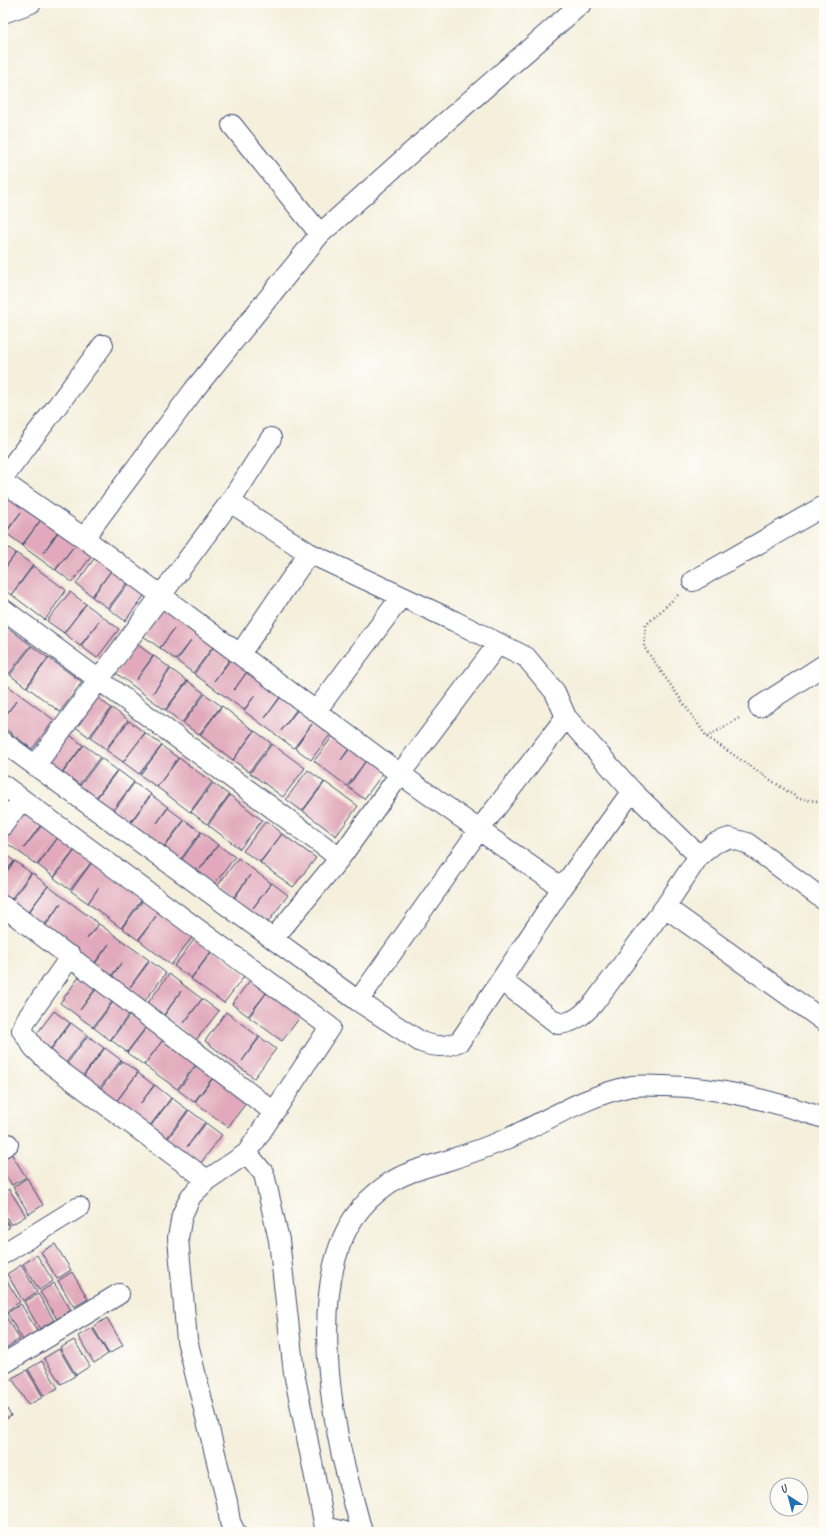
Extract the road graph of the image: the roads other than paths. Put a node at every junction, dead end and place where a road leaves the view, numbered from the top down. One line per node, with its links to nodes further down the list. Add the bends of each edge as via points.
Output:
1 (31, 3): 3 (street)
2 (582, 3): 5 (street)
3 (3, 13)
4 (232, 126): 5 (street)
5 (320, 234): 12 (street, via 194,390)
6 (103, 345): 8 (street)
7 (271, 438): 10 (street)
8 (3, 478)
9 (3, 482): 12 (street)
10 (230, 502): 13 (street); 15 (street)
11 (824, 506): 14 (street)
12 (84, 538): 15 (street)
13 (309, 553): 16 (street); 19 (street)
14 (693, 581)
15 (162, 595): 19 (street); 21 (street)
16 (401, 597): 18 (street); 23 (street)
17 (3, 609): 21 (street)
18 (498, 644): 24 (street, via 530,661 555,692); 27 (street)
19 (240, 654): 23 (street)
20 (824, 665): 22 (street)
21 (98, 679): 26 (street); 34 (street)
22 (759, 707)
23 (316, 711): 27 (street)
24 (566, 717): 29 (street); 32 (street)
25 (3, 742): 26 (street)
26 (35, 766): 39 (street)
27 (400, 774): 32 (street); 34 (street)
28 (3, 785): 30 (street)
29 (632, 791): 33 (street); 35 (street)
30 (22, 799): 31 (street); 44 (street, via 330,1027)
31 (3, 825)
32 (479, 830): 35 (street); 42 (street)
33 (699, 856): 36 (street, via 715,843 730,838 747,843); 38 (street)
34 (340, 858): 39 (street)
35 (562, 888): 41 (street)
36 (824, 900)
37 (3, 906): 40 (street)
38 (665, 908): 41 (street, via 594,1003 574,1021 558,1024); 43 (street)
39 (273, 939): 42 (street)
40 (71, 956): 44 (street); 47 (street, via 26,1020 22,1030 34,1048 52,1066)
41 (500, 980): 42 (street, via 460,1041 451,1046 420,1042)
42 (358, 1001)
43 (824, 1021)
44 (274, 1112): 46 (street)
45 (824, 1118): 55 (street, via 736,1093 687,1087 633,1086 585,1100 484,1149 413,1171 390,1182 370,1198 353,1218 337,1255 329,1293 327,1331 334,1418)
46 (247, 1153): 47 (street); 52 (street, via 264,1174 280,1240 294,1373)
47 (207, 1180): 53 (street, via 191,1196 182,1215 178,1238 187,1340 230,1522)
48 (79, 1207): 49 (street)
49 (3, 1254)
50 (119, 1294): 51 (street)
51 (3, 1364)
52 (317, 1529): 54 (street)
53 (235, 1532)
54 (345, 1532)
55 (362, 1532)

